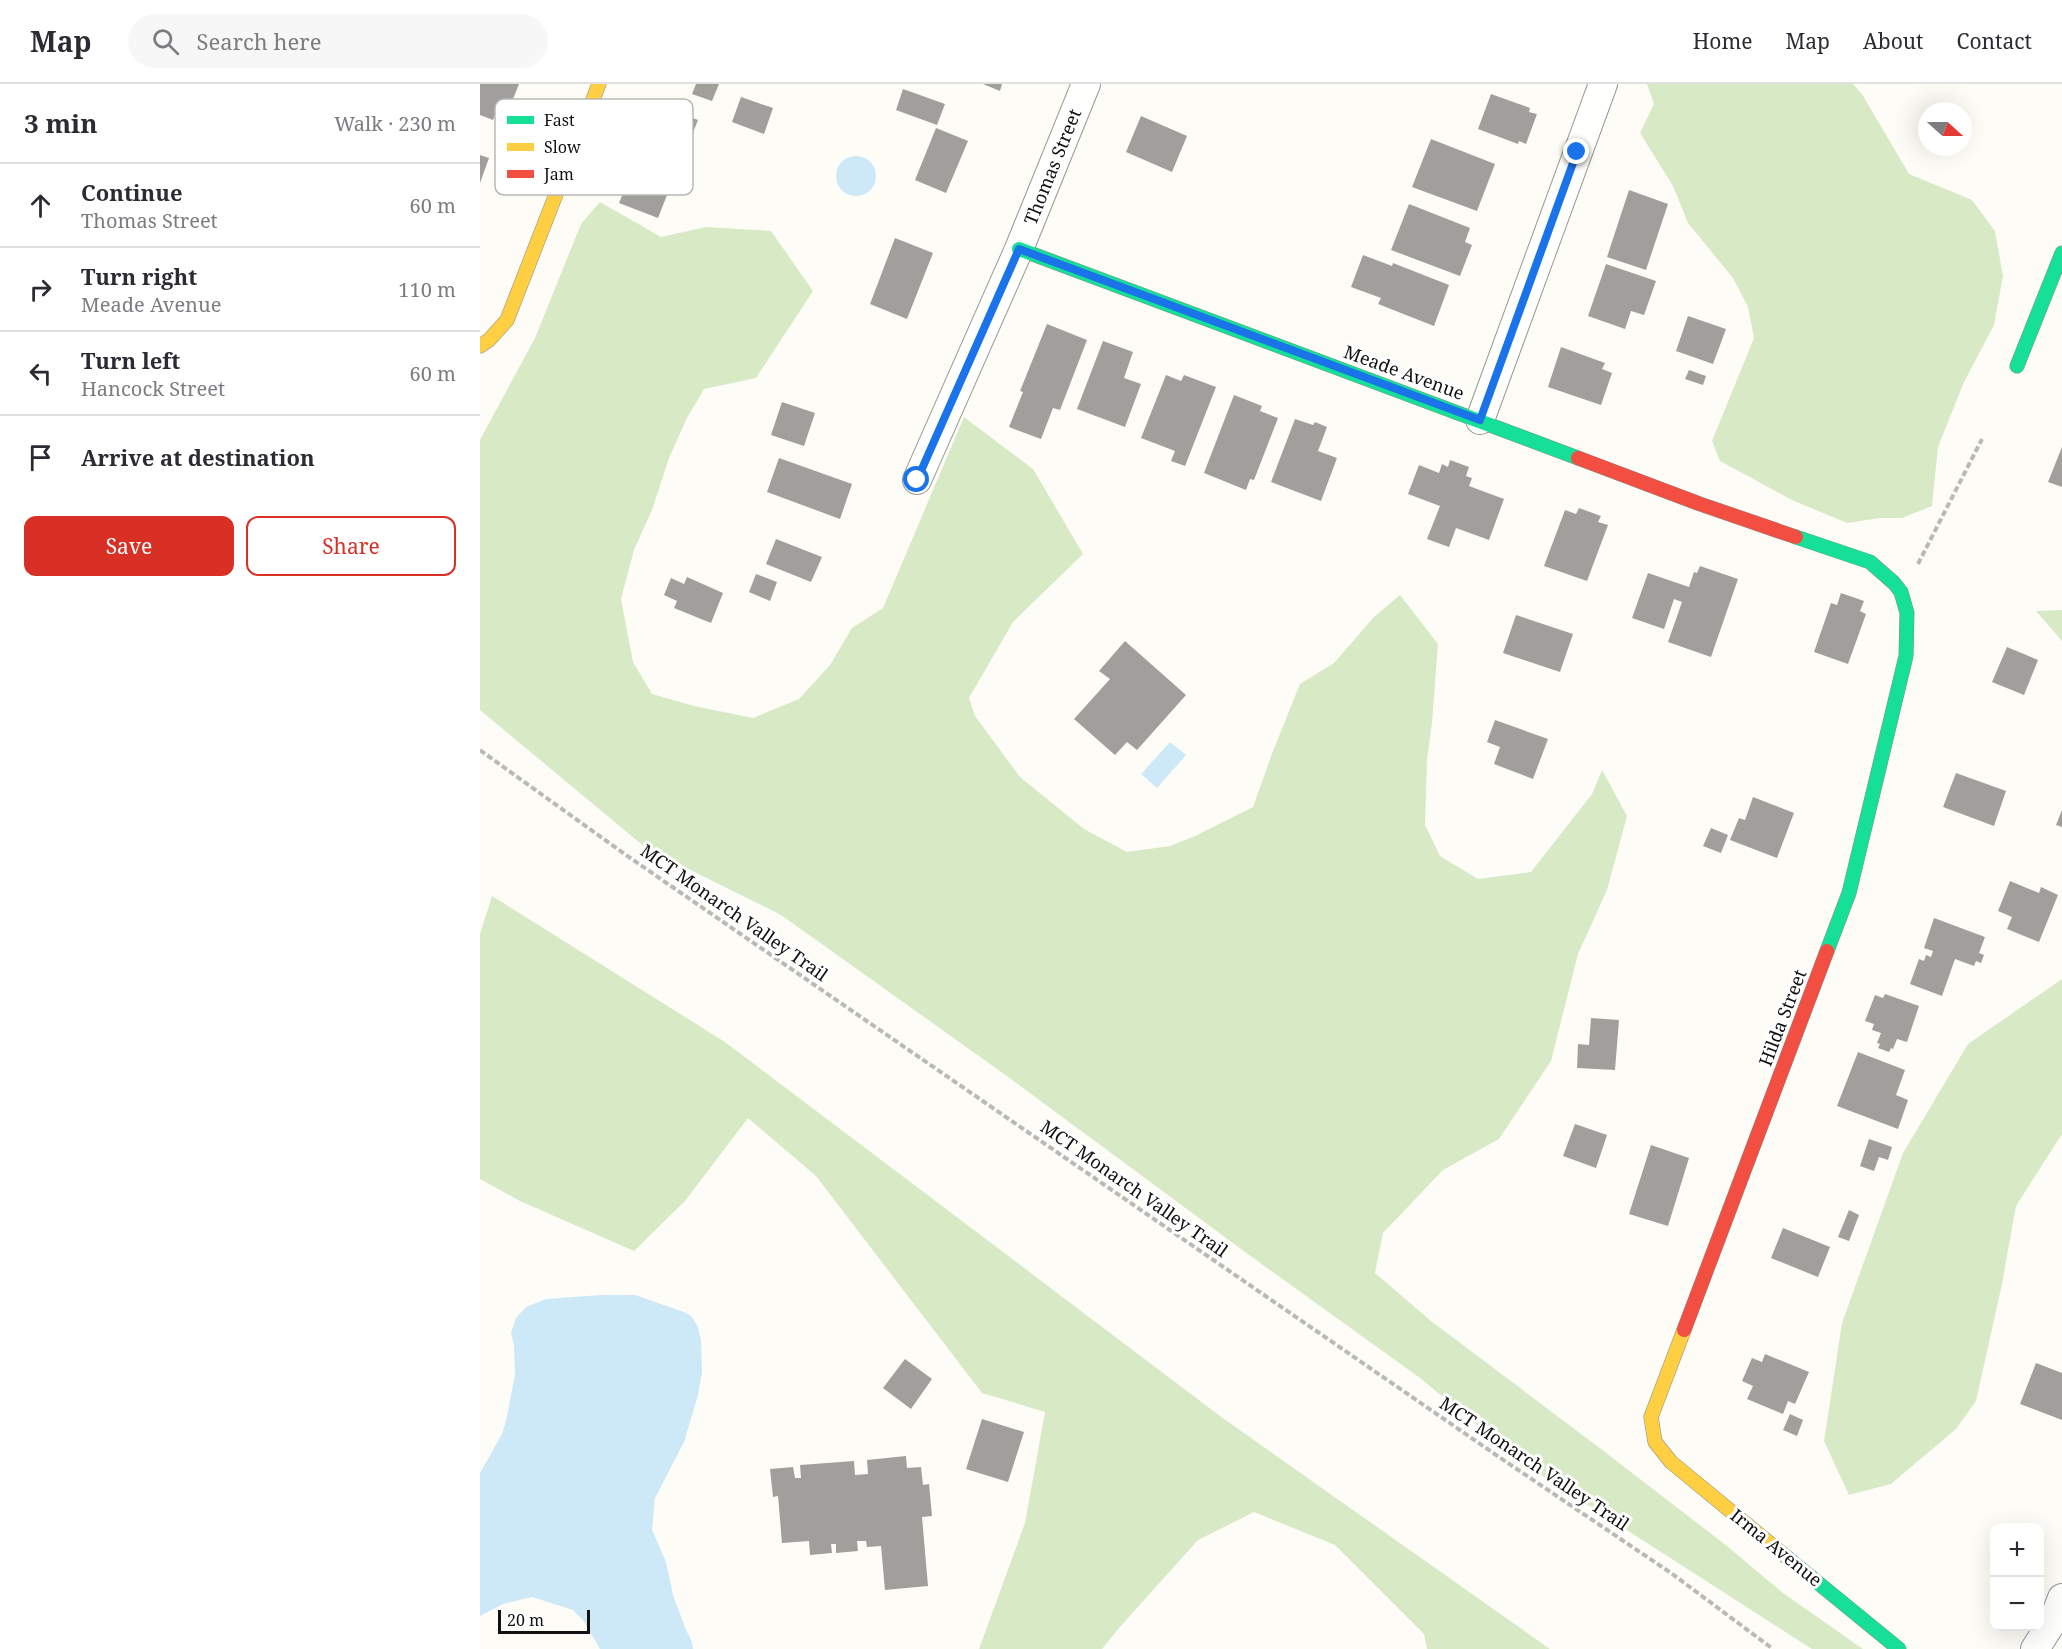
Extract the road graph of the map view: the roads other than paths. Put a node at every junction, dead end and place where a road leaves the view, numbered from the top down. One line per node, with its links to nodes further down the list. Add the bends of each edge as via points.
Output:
1 (599, 84): 4 (street)
2 (1086, 84): 6 (street, Thomas Street)
3 (1603, 84): 10 (street)
4 (593, 99)
5 (556, 195): 8 (street, via 507,320)
6 (1019, 249): 10 (street, Meade Avenue); 11 (street, Thomas Street)
7 (2062, 253): 9 (street)
8 (480, 346)
9 (2017, 366)
10 (1480, 420): 12 (street, Meade Avenue, via 1700,504 1870,562 1889,575)
11 (917, 480)
12 (1902, 593): 13 (street, Hilda Street, via 1910,617 1906,656 1849,893 1655,1402 1651,1417)
13 (1655, 1443): 15 (street, Irma Avenue, via 1671,1462)
14 (2062, 1598): 16 (street)
15 (1899, 1649)
16 (2035, 1649)

